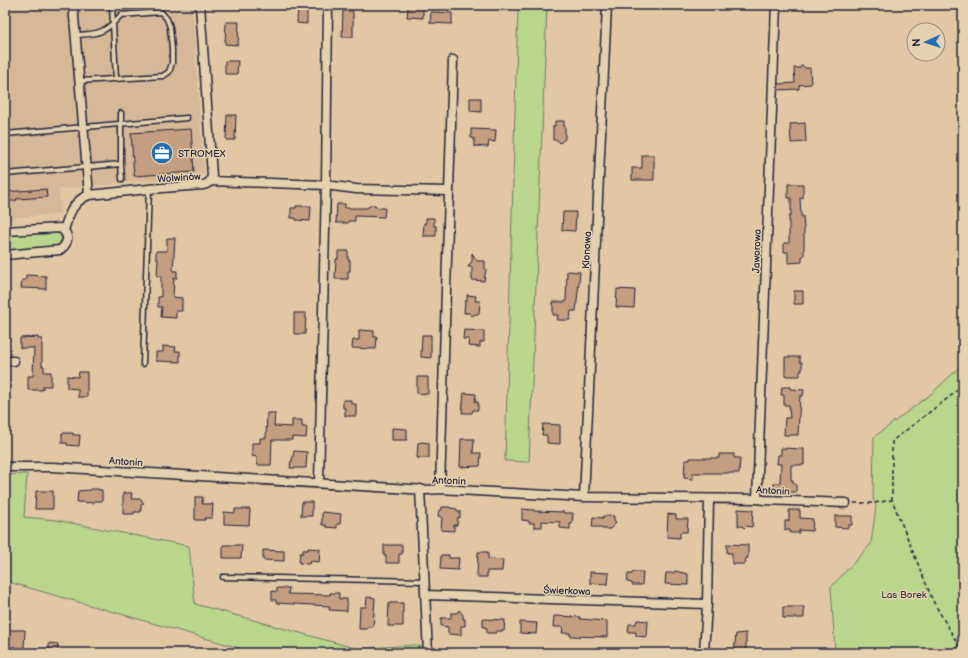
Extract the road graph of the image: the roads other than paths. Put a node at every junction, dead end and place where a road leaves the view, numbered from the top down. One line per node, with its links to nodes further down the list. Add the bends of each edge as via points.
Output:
1 (73, 5): 8 (street)
2 (112, 5): 7 (lane)
3 (200, 5): 21 (street, Wolwinów, via 212,176)
4 (328, 5): 22 (street)
5 (607, 5): 34 (street, Klonowa)
6 (776, 5): 35 (street, Jaworowa)
7 (113, 24): 8 (lane, via 104,31); 10 (lane); 10 (lane, via 121,15 161,12 170,27 172,49 169,72 163,76)
8 (76, 36): 11 (street)
9 (454, 60): 24 (street)
10 (116, 79): 11 (lane)
11 (80, 81): 15 (street)
12 (121, 113): 14 (lane)
13 (186, 118): 14 (lane)
14 (122, 123): 15 (lane); 17 (lane)
15 (84, 126): 16 (lane); 18 (street)
16 (5, 134)
17 (120, 164): 18 (lane); 20 (lane)
18 (87, 167): 19 (lane); 25 (street)
19 (5, 174)
20 (122, 178)
21 (210, 182): 22 (street); 23 (street, Wolwinów, via 203,186)
22 (326, 185): 24 (street, via 356,189); 31 (street)
23 (149, 189): 25 (street, Wolwinów); 29 (lane)
24 (448, 191): 33 (street)
25 (89, 195): 27 (street, via 78,201 70,211)
26 (5, 230): 27 (street)
27 (64, 230): 28 (street, via 67,242 60,250)
28 (5, 255)
29 (143, 364)
30 (5, 467): 31 (street, Antonin, via 52,467)
31 (319, 483): 32 (street, Antonin)
32 (420, 489): 33 (street, Antonin); 39 (street)
33 (440, 489): 34 (street, Antonin)
34 (584, 496): 36 (street, Antonin)
35 (757, 498): 36 (street, Antonin); 37 (street, Antonin)
36 (709, 499): 41 (street)
37 (846, 503)
38 (222, 577): 39 (lane)
39 (425, 581): 40 (street)
40 (426, 595): 41 (street, Świerkowa); 42 (street)
41 (707, 604): 43 (street)
42 (428, 653)
43 (704, 653)

